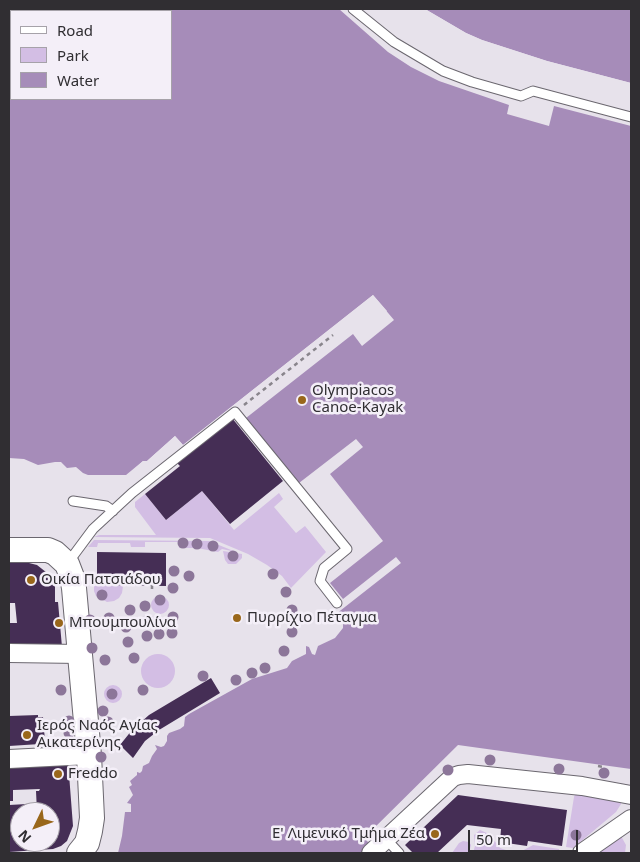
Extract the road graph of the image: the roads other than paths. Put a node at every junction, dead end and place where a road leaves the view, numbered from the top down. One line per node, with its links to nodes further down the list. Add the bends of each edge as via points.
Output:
1 (353, 9): 2 (lane, via 394,42 443,71 521,96 533,91)
2 (631, 117)
3 (73, 501): 4 (lane, via 106,506)
4 (113, 511): 6 (lane, via 88,534); 7 (lane, via 235,412 348,549 324,568 320,581)
5 (9, 550): 6 (main road, via 55,553)
6 (67, 564): 9 (main road, via 74,588)
7 (336, 603)
8 (9, 653): 9 (street)
9 (80, 654): 10 (main road)
10 (89, 755): 11 (street); 15 (main road, via 92,818 86,843)
11 (9, 759)
12 (631, 795): 14 (street, via 582,786 459,774)
13 (631, 819): 17 (street)
14 (379, 846): 16 (lane)
15 (79, 853)
16 (399, 853)
17 (582, 853)

